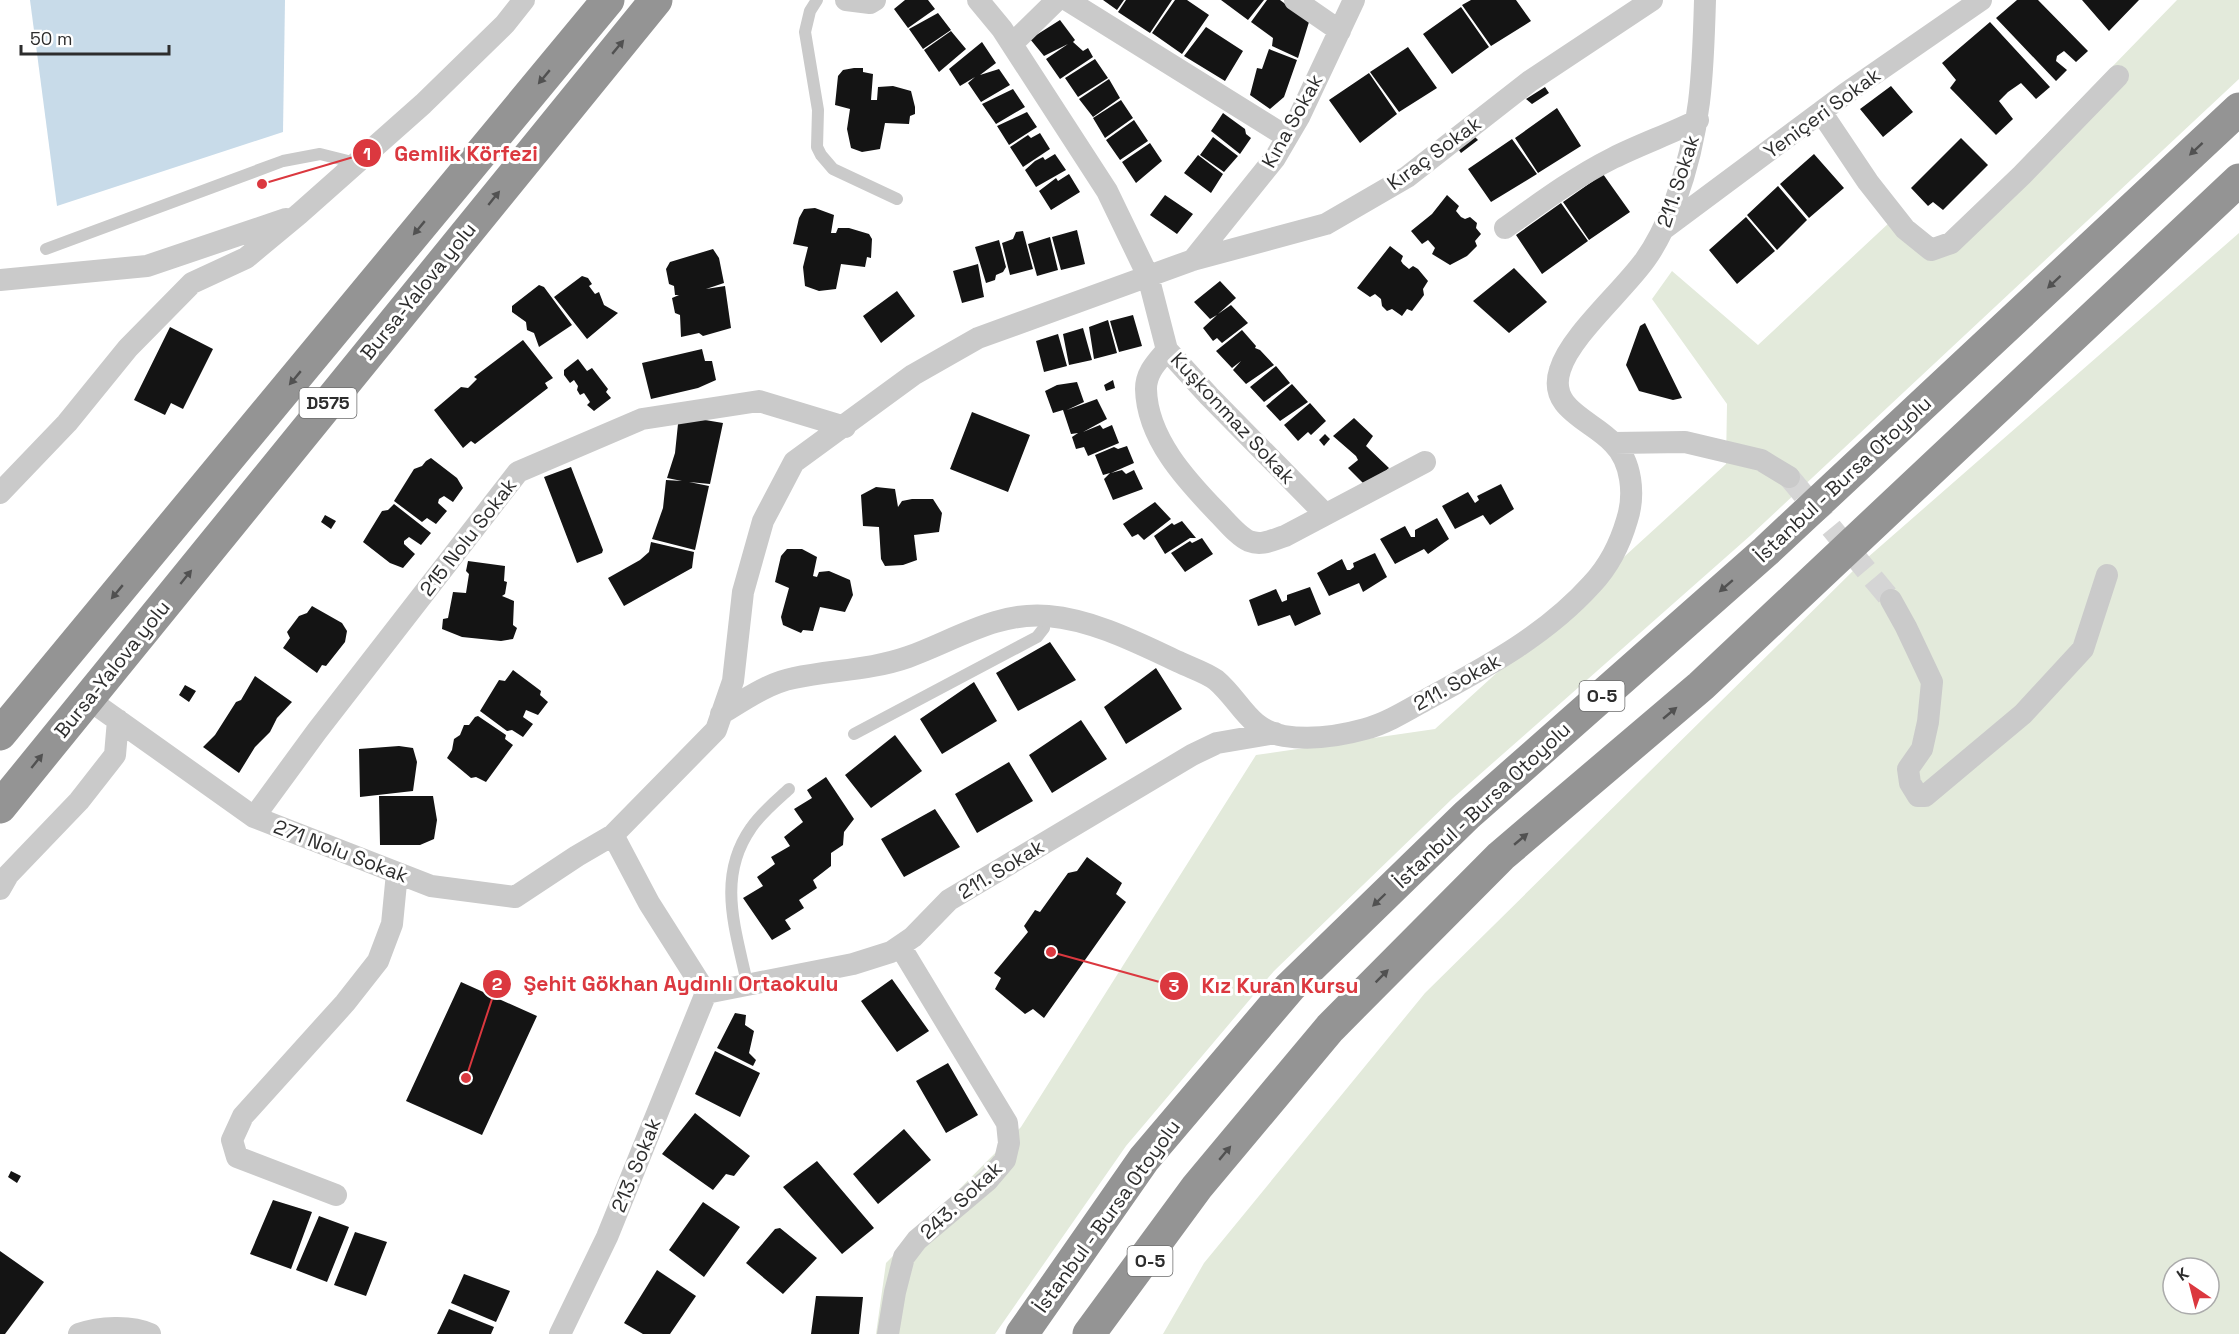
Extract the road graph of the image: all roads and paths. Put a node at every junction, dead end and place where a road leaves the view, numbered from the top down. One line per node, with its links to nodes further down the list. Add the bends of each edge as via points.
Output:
1 (524, 0): 22 (street, via 505,24 423,104)
2 (608, 0): 46 (highway, Bursa-Yalova yolu / D575, one-way to 46)
3 (656, 0): 42 (highway, Bursa-Yalova yolu / D575, one-way to 3)
4 (817, 0): 24 (lane, via 805,32 818,110 817,147 833,169)
5 (846, 0): 6 (street)
6 (875, 0)
7 (978, 0): 16 (street, Kuşkonmaz Sokak)
8 (1057, 0): 16 (street)
9 (1067, 0): 21 (street)
10 (1295, 0): 15 (street)
11 (1354, 0): 15 (street, Kına Sokak)
12 (1652, 0): 29 (street, Kıraç Sokak, via 1530,81 1407,177 1326,224)
13 (1705, 0): 20 (street, 211. Sokak)
14 (1981, 0): 19 (street, Yeniçeri Sokak)
15 (1340, 31): 21 (street, Kına Sokak)
16 (1012, 44): 30 (street, Kuşkonmaz Sokak, via 1107,191)
17 (2118, 76): 19 (street, via 1951,243 1931,250 1905,229)
18 (2239, 109): 63 (highway, İstanbul - Bursa Otoyolu / O-5, one-way to 63, via 1766,551 1467,815 1290,987 1144,1159)
19 (1821, 112): 27 (street, Yeniçeri Sokak)
20 (1698, 120): 26 (street, via 1614,157); 27 (street, 211. Sokak, via 1683,180)
21 (1287, 137): 29 (street, Kına Sokak, via 1275,158)
22 (356, 163): 25 (street); 28 (lane, via 320,154 282,161)
23 (2239, 180): 57 (highway, O-5, one-way to 23, via 1330,1028 1501,856 1701,686)
24 (897, 199)
25 (299, 214): 31 (street, via 147,266); 37 (street, via 246,258 192,283 128,348 67,423)
26 (1505, 228)
27 (1665, 228): 34 (street, 211. Sokak, via 1646,259 1578,338 1558,374 1562,402)
28 (46, 249)
29 (1193, 260): 30 (street, Kıraç Sokak)
30 (1148, 276): 32 (street, Kuşkonmaz Sokak); 33 (street, Kıraç Sokak, via 978,338 913,375)
31 (0, 280)
32 (1167, 350): 38 (street, Kuşkonmaz Sokak); 38 (street, via 1149,371 1146,388 1151,415 1172,459 1216,512 1248,540 1263,544)
33 (845, 426): 43 (street, 271 Nolu Sokak, via 794,462 763,521 743,592 733,681); 50 (street, 215 Nolu Sokak, via 759,401 642,419 518,472)
34 (1614, 443): 36 (street, via 1685,442 1761,460); 45 (street, 211. Sokak, via 1625,462 1632,488 1629,517 1616,552 1594,583 1537,634 1504,657 1368,729 1320,737)
35 (1425, 462): 38 (street)
36 (1789, 477)
37 (0, 493)
38 (1325, 514)
39 (2107, 575): 40 (street, via 2083,649 2023,714 1925,796 1918,796 1908,769 1922,749 1932,682)
40 (1891, 600)
41 (1045, 615): 43 (street, via 1007,619 906,658 791,678); 45 (street, via 1127,638 1214,679 1259,728); 47 (lane, via 1044,628 1032,640)
42 (88, 699): 44 (street, 271 Nolu Sokak); 49 (highway, Bursa-Yalova yolu / D575, one-way to 42)
43 (721, 714): 51 (street, 271 Nolu Sokak, via 716,730)
44 (118, 720): 50 (street, 271 Nolu Sokak); 53 (street, via 116,755 80,801 8,875)
45 (1275, 733): 54 (street, 211. Sokak, via 1217,743 1192,755 949,900)
46 (0, 734)
47 (854, 734)
48 (789, 789): 55 (lane, via 752,826 733,868 730,897)
49 (0, 807)
50 (254, 817): 52 (street, 271 Nolu Sokak)
51 (613, 835): 52 (street, 271 Nolu Sokak, via 515,897 431,886); 56 (street, via 649,903)
52 (398, 873): 58 (street, via 392,924 378,961 243,1116 232,1140 237,1157)
53 (0, 889)
54 (900, 946): 55 (street, 211. Sokak, via 853,964); 62 (street, 243. Sokak, via 1007,1123 1009,1143 1005,1160 988,1180 917,1240 904,1257)
55 (747, 984): 56 (street, 211. Sokak)
56 (706, 993): 61 (street, 213. Sokak, via 607,1237)
57 (1197, 1187): 64 (highway, O-5); 65 (highway, O-5)
58 (336, 1195)
59 (79, 1334): 60 (street, via 113,1328)
60 (150, 1334)
61 (560, 1334)
62 (888, 1334)
63 (1022, 1334)
64 (1089, 1334)
65 (1102, 1334)

